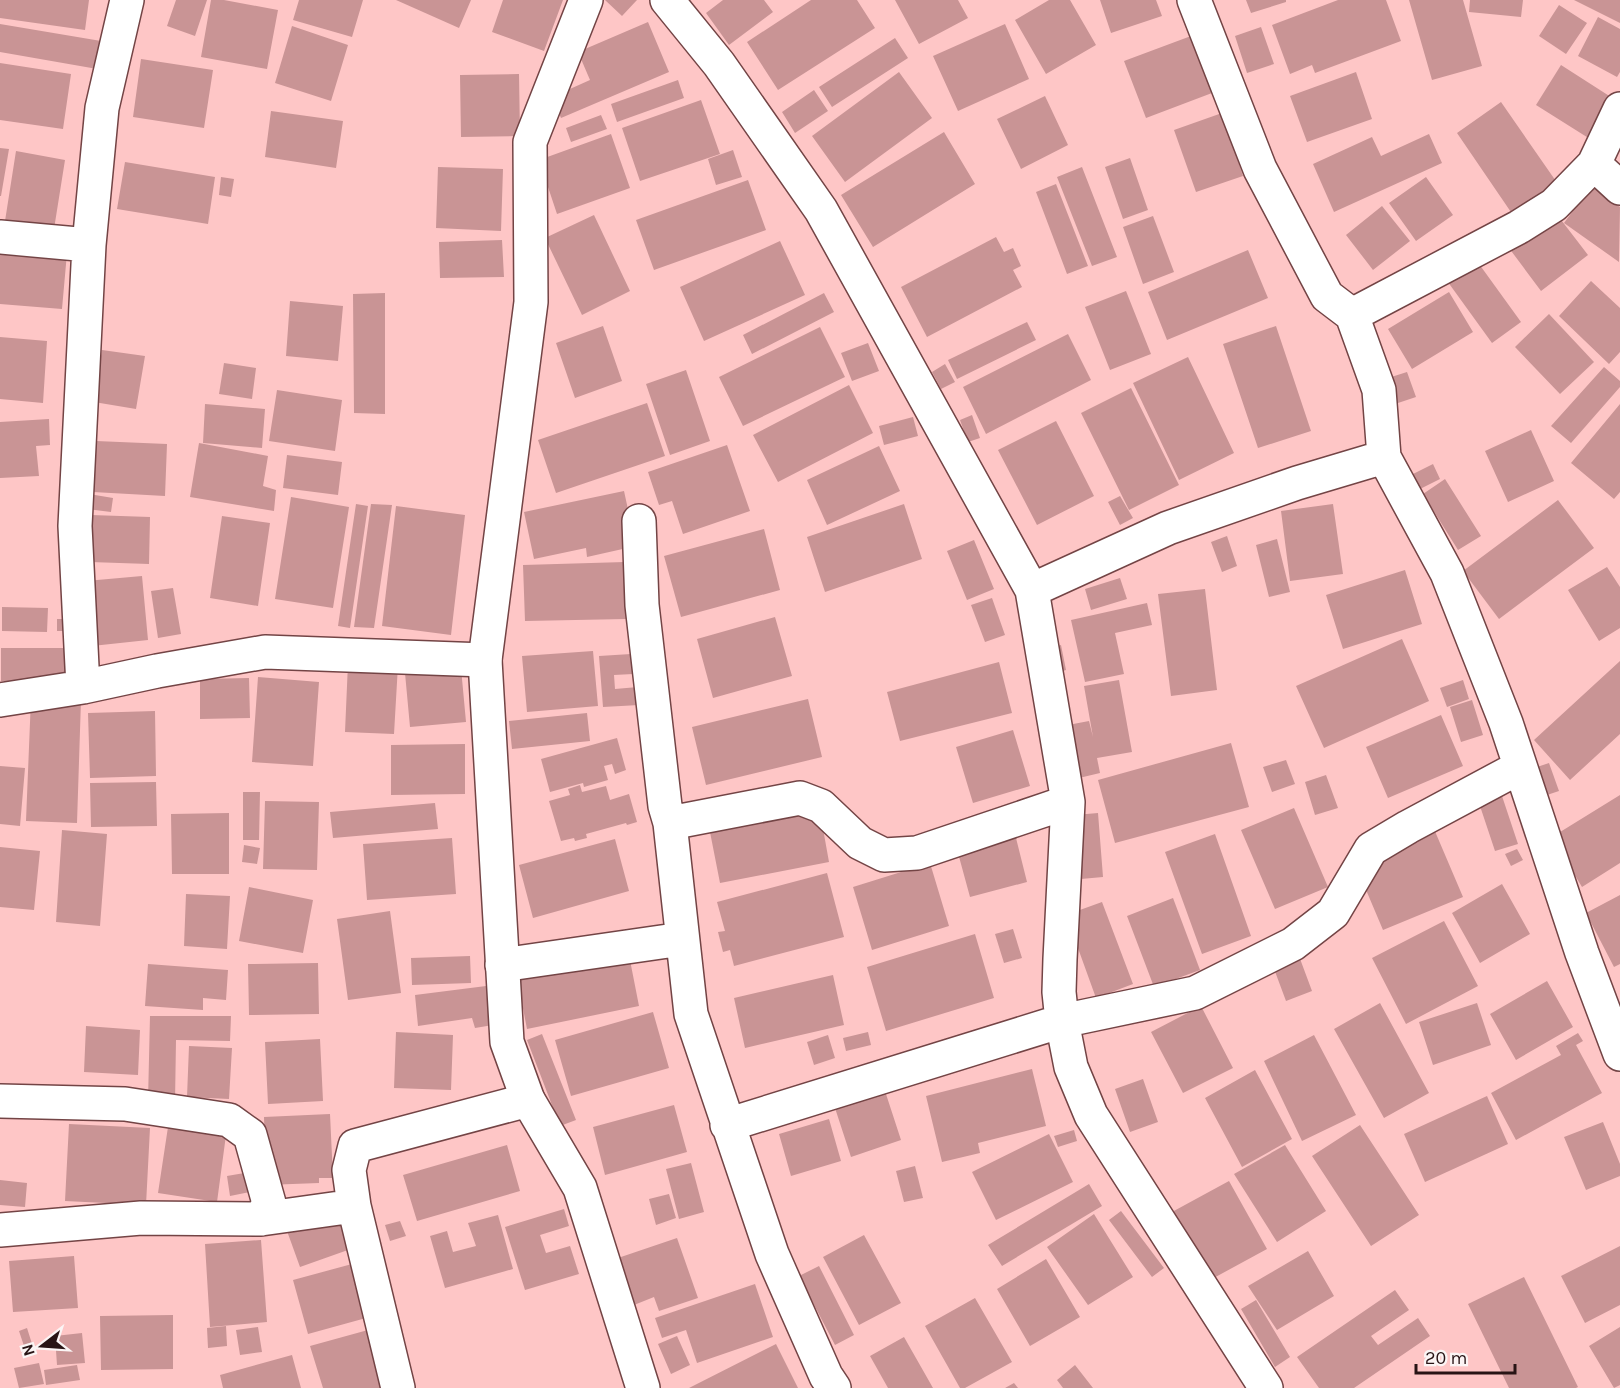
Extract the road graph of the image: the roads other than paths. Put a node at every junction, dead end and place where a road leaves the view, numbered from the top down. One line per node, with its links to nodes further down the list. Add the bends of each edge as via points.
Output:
1 (127, 0): 9 (street, via 102,108)
2 (586, 0): 14 (street, via 530,142 531,302)
3 (667, 0): 13 (street, via 718,64 821,210)
4 (1194, 0): 10 (street, via 1260,169 1327,296)
5 (1620, 109): 6 (street)
6 (1594, 164): 7 (street); 10 (street, via 1554,205 1520,227)
7 (1620, 188)
8 (0, 237): 9 (street)
9 (89, 245): 15 (street, via 75,526)
10 (1352, 315): 11 (street, via 1379,390)
11 (1384, 457): 13 (street, via 1168,528); 17 (street, via 1447,573)
12 (639, 521): 19 (street, via 642,606)
13 (1032, 590): 18 (street)
14 (485, 660): 15 (street, via 265,652); 21 (street)
15 (83, 687): 16 (street)
16 (0, 700)
17 (1520, 767): 22 (street, via 1371,849 1334,913 1293,944 1195,993); 23 (street)
18 (1068, 802): 19 (street, via 917,853 884,855 860,843 821,806 800,798); 22 (street, via 1059,992)
19 (670, 823): 20 (street)
20 (682, 939): 21 (street); 26 (street, via 691,1014)
21 (502, 965): 24 (street, via 507,1042)
22 (1062, 1021): 26 (street); 33 (street, via 1071,1068 1091,1115)
23 (1620, 1054)
24 (528, 1100): 27 (street, via 355,1146 349,1170); 31 (street, via 580,1188)
25 (0, 1101): 28 (street, via 125,1104 229,1120 250,1135 269,1203)
26 (727, 1125): 32 (street, via 772,1254)
27 (354, 1206): 28 (street); 30 (street)
28 (261, 1219): 29 (street, via 141,1218)
29 (0, 1230)
30 (398, 1388)
31 (643, 1388)
32 (834, 1388)
33 (1266, 1388)

